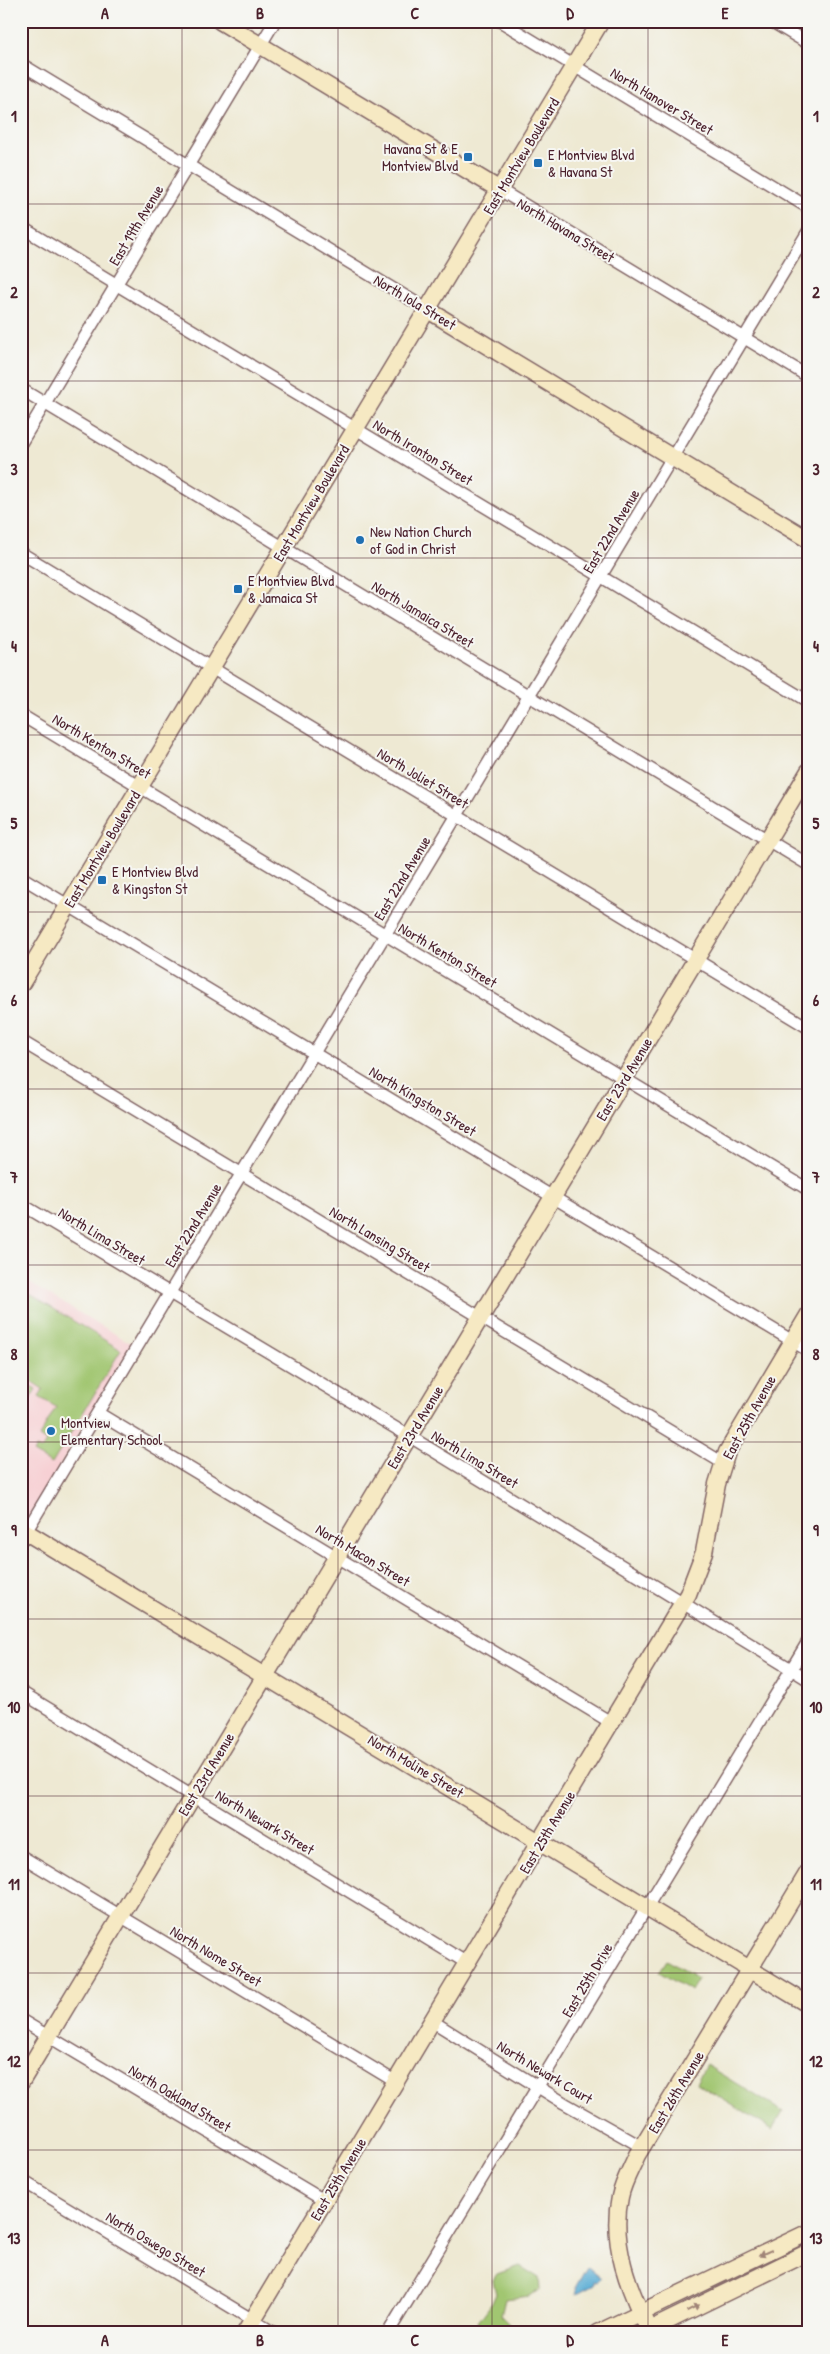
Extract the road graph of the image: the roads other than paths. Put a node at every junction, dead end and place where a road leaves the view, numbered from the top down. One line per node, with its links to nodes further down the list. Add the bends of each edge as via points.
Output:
1 (220, 21): 7 (street, North Havana Street)
2 (275, 21): 7 (street, East 19th Avenue)
3 (500, 21): 9 (street, North Hanover Street)
4 (601, 21): 9 (street, East Montview Boulevard)
5 (771, 21): 6 (street)
6 (809, 44)
7 (260, 46): 10 (street, East 19th Avenue); 11 (street, North Havana Street)
8 (21, 64): 10 (street, North Iola Street)
9 (575, 66): 11 (street, East Montview Boulevard); 12 (street, North Hanover Street)
10 (189, 165): 15 (street, East 19th Avenue); 16 (street, North Iola Street)
11 (500, 190): 16 (street, East Montview Boulevard); 17 (street, North Havana Street)
12 (809, 208)
13 (21, 227): 15 (street, North Ironton Street)
14 (809, 230): 17 (street, East 22nd Avenue)
15 (117, 285): 20 (street, East 19th Avenue); 21 (street, North Ironton Street)
16 (428, 310): 21 (street, East Montview Boulevard); 23 (street, North Iola Street)
17 (744, 338): 18 (street, North Havana Street); 23 (street, East 22nd Avenue)
18 (809, 377)
19 (21, 389): 20 (street, North Jamaica Street)
20 (45, 404): 22 (street, East 19th Avenue); 25 (street, North Jamaica Street)
21 (356, 429): 25 (street, East Montview Boulevard); 27 (street, North Ironton Street)
22 (21, 443)
23 (672, 458): 24 (street, North Iola Street); 27 (street, East 22nd Avenue)
24 (809, 540)
25 (284, 548): 28 (street, East Montview Boulevard); 29 (street, North Jamaica Street)
26 (21, 553): 28 (street, North Joliet Street)
27 (601, 576): 29 (street, East 22nd Avenue); 30 (street, North Ironton Street)
28 (212, 668): 33 (street, East Montview Boulevard); 34 (street, North Joliet Street)
29 (529, 696): 34 (street, East 22nd Avenue); 35 (street, North Jamaica Street)
30 (809, 702)
31 (21, 715): 33 (street, North Kenton Street)
32 (809, 771): 35 (street, East 23rd Avenue)
33 (140, 786): 38 (street, East Montview Boulevard); 39 (street, North Kenton Street)
34 (457, 816): 39 (street, East 22nd Avenue); 40 (street, North Joliet Street)
35 (767, 840): 36 (street, North Jamaica Street); 40 (street, East 23rd Avenue)
36 (809, 865)
37 (21, 877): 38 (street, North Kingston Street)
38 (69, 905): 41 (street, East Montview Boulevard); 44 (street, North Kingston Street)
39 (386, 935): 44 (street, East 22nd Avenue); 45 (street, North Kenton Street)
40 (695, 960): 42 (street, North Joliet Street); 45 (street, East 23rd Avenue)
41 (21, 984)
42 (809, 1028)
43 (21, 1041): 46 (street, North Lansing Street)
44 (314, 1053): 46 (street, East 22nd Avenue); 48 (street, North Kingston Street)
45 (624, 1079): 47 (street, North Kenton Street); 48 (street, East 23rd Avenue)
46 (242, 1174): 50 (street, East 22nd Avenue); 52 (street, North Lansing Street)
47 (809, 1190)
48 (553, 1197): 52 (street, East 23rd Avenue); 53 (street, North Kingston Street)
49 (21, 1204): 50 (street, North Lima Street)
50 (169, 1294): 55 (street, East 22nd Avenue); 56 (street, North Lima Street)
51 (809, 1314): 53 (street, East 25th Avenue)
52 (480, 1318): 56 (street, East 23rd Avenue); 57 (street, North Lansing Street)
53 (792, 1341): 54 (street, North Kingston Street); 57 (street, East 25th Avenue)
54 (809, 1351)
55 (98, 1413): 58 (street, East 22nd Avenue); 59 (street, North Macon Street)
56 (409, 1436): 59 (street, East 23rd Avenue); 60 (street, North Lima Street)
57 (723, 1463): 60 (street, East 25th Avenue, via 704,1552)
58 (23, 1534): 63 (street, North Moline Street)
59 (337, 1557): 63 (street, East 23rd Avenue); 66 (street, North Macon Street)
60 (683, 1603): 62 (street, North Lima Street); 66 (street, East 25th Avenue)
61 (809, 1640): 62 (street, East 25th Drive)
62 (791, 1669): 64 (street, North Lima Street); 71 (street, East 25th Drive)
63 (266, 1676): 67 (street, East 23rd Avenue); 68 (street, North Moline Street)
64 (809, 1680)
65 (21, 1692): 67 (street, North Newark Street)
66 (612, 1723): 68 (street, East 25th Avenue)
67 (193, 1796): 72 (street, East 23rd Avenue); 73 (street, North Newark Street)
68 (540, 1842): 71 (street, North Moline Street); 73 (street, East 25th Avenue)
69 (21, 1856): 72 (street, North Nome Street)
70 (809, 1871): 74 (street, East 26th Avenue)
71 (648, 1907): 74 (street, North Moline Street); 81 (street, East 25th Drive)
72 (121, 1916): 78 (street, East 23rd Avenue); 80 (street, North Nome Street)
73 (468, 1963): 77 (street, East 25th Avenue)
74 (750, 1969): 75 (street, North Moline Street); 82 (street, East 26th Avenue)
75 (809, 2005)
76 (21, 2020): 78 (street, North Oakland Street)
77 (432, 2021): 80 (street, East 25th Avenue); 81 (street, North Newark Court)
78 (48, 2036): 79 (street, East 23rd Avenue); 84 (street, North Oakland Street)
79 (21, 2082)
80 (396, 2082): 84 (street, East 25th Avenue)
81 (539, 2087): 82 (street, North Newark Court); 91 (street, East 25th Drive)
82 (642, 2148): 87 (street, East 26th Avenue, via 620,2198 618,2221 622,2263)
83 (21, 2180): 88 (street, North Oswego Street)
84 (324, 2201): 88 (street, East 25th Avenue)
85 (809, 2232): 87 (street, one-way to 87)
86 (809, 2252): 89 (street, one-way to 86)
87 (640, 2311): 89 (street, East 26th Avenue); 92 (street)
88 (249, 2326): 90 (street, North Oswego Street)
89 (646, 2331)
90 (274, 2333)
91 (388, 2333)
92 (598, 2333)

